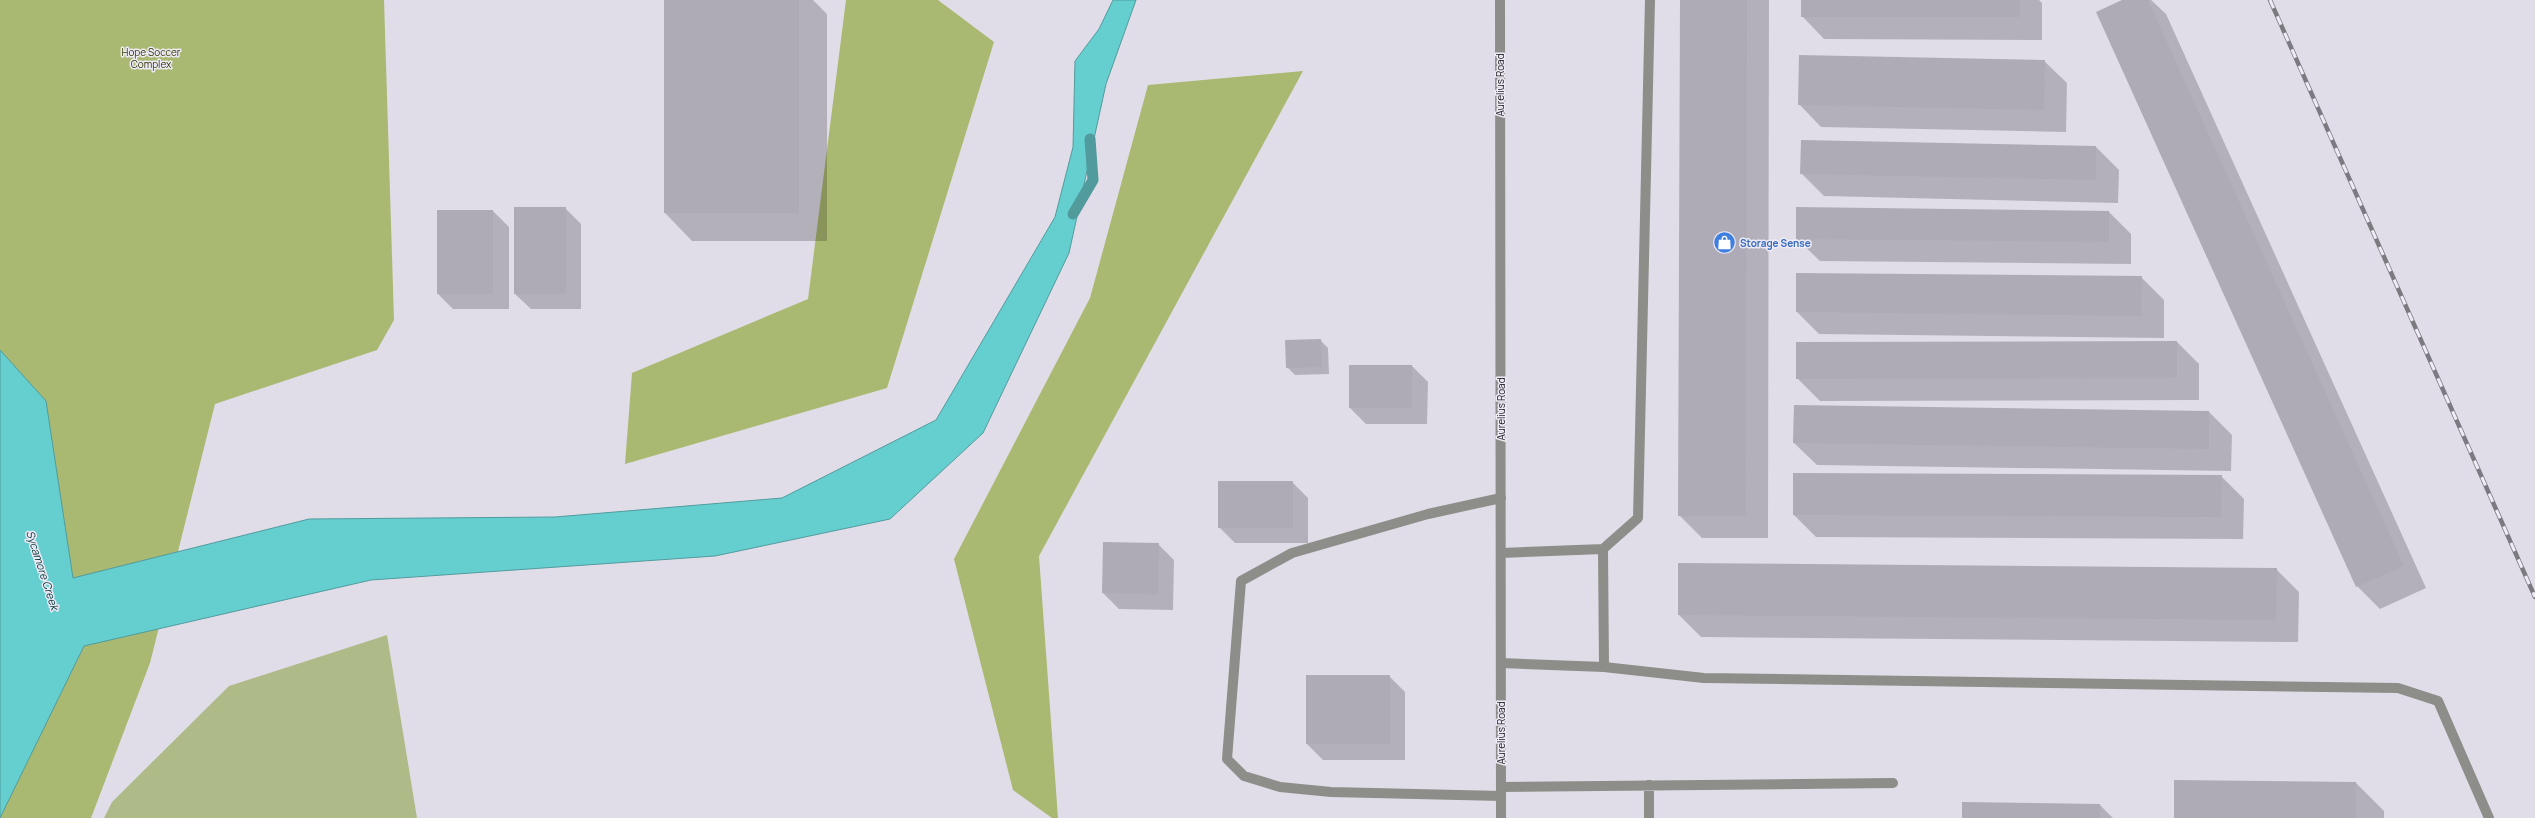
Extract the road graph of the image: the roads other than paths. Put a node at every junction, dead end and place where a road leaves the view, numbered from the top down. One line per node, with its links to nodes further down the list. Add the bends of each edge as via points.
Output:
1 (1500, 0): 3 (street, Aurelius Road)
2 (1650, 0): 4 (street, via 1638,518)
3 (1501, 498): 5 (street, Aurelius Road); 10 (street, via 1428,514 1292,553 1241,581 1227,758 1244,776 1280,787 1331,792)
4 (1603, 549): 5 (street); 7 (street)
5 (1501, 553): 6 (street, Aurelius Road)
6 (1501, 663): 7 (street); 10 (street, Aurelius Road)
7 (1604, 667): 13 (street, via 1704,678 2398,688 2438,701)
8 (1893, 783): 9 (street)
9 (1649, 785): 10 (street); 12 (street)
10 (1501, 791): 11 (street, Aurelius Road)
11 (1501, 818)
12 (1649, 818)
13 (2489, 818)

